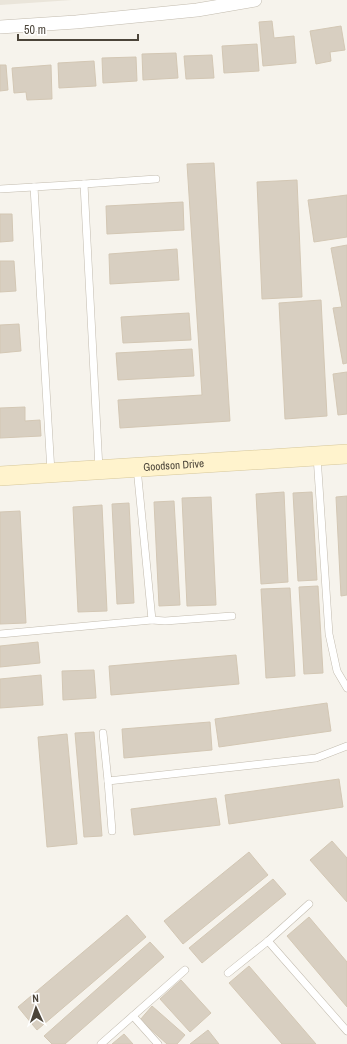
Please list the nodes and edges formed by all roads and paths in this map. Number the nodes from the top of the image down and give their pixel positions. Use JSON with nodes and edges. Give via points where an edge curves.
{"nodes":[{"id":1,"x":255,"y":0,"type":"edge"},
{"id":2,"x":0,"y":27,"type":"edge"},
{"id":3,"x":156,"y":179,"type":"dead end"},
{"id":4,"x":84,"y":184,"type":"junction"},
{"id":5,"x":34,"y":187,"type":"junction"},
{"id":6,"x":0,"y":188,"type":"edge"},
{"id":7,"x":347,"y":454,"type":"edge"},
{"id":8,"x":316,"y":456,"type":"junction"},
{"id":9,"x":137,"y":467,"type":"junction"},
{"id":10,"x":99,"y":470,"type":"junction"},
{"id":11,"x":51,"y":473,"type":"junction"},
{"id":12,"x":0,"y":476,"type":"edge"},
{"id":13,"x":232,"y":616,"type":"dead end"},
{"id":14,"x":152,"y":620,"type":"junction"},
{"id":15,"x":0,"y":634,"type":"edge"},
{"id":16,"x":347,"y":688,"type":"edge"},
{"id":17,"x":103,"y":733,"type":"dead end"},
{"id":18,"x":347,"y":746,"type":"edge"},
{"id":19,"x":108,"y":781,"type":"junction"},
{"id":20,"x":112,"y":831,"type":"dead end"},
{"id":21,"x":308,"y":904,"type":"dead end"},
{"id":22,"x":268,"y":941,"type":"junction"},
{"id":23,"x":185,"y":970,"type":"dead end"},
{"id":24,"x":228,"y":973,"type":"dead end"},
{"id":25,"x":133,"y":1016,"type":"junction"},
{"id":26,"x":347,"y":1031,"type":"edge"},
{"id":27,"x":101,"y":1044,"type":"edge"},
{"id":28,"x":158,"y":1044,"type":"edge"}],
"edges":[{"from":1,"to":2,"type":"street","via":[[190,10]]},
{"from":3,"to":4,"type":"lane"},
{"from":4,"to":5,"type":"lane"},
{"from":4,"to":10,"type":"lane"},
{"from":5,"to":6,"type":"lane"},
{"from":5,"to":11,"type":"lane"},
{"from":7,"to":8,"type":"street","name":"Goodson Drive"},
{"from":8,"to":9,"type":"street","name":"Goodson Drive"},
{"from":8,"to":16,"type":"lane","via":[[329,634],[337,671]]},
{"from":9,"to":10,"type":"street","name":"Goodson Drive"},
{"from":9,"to":14,"type":"lane"},
{"from":10,"to":11,"type":"street","name":"Goodson Drive"},
{"from":11,"to":12,"type":"street","name":"Goodson Drive"},
{"from":13,"to":14,"type":"lane"},
{"from":14,"to":15,"type":"lane"},
{"from":17,"to":19,"type":"lane"},
{"from":18,"to":19,"type":"lane","via":[[316,758]]},
{"from":19,"to":20,"type":"lane"},
{"from":21,"to":22,"type":"lane"},
{"from":22,"to":24,"type":"lane"},
{"from":22,"to":26,"type":"lane"},
{"from":23,"to":25,"type":"lane"},
{"from":25,"to":27,"type":"lane"},
{"from":25,"to":28,"type":"lane"}]}
